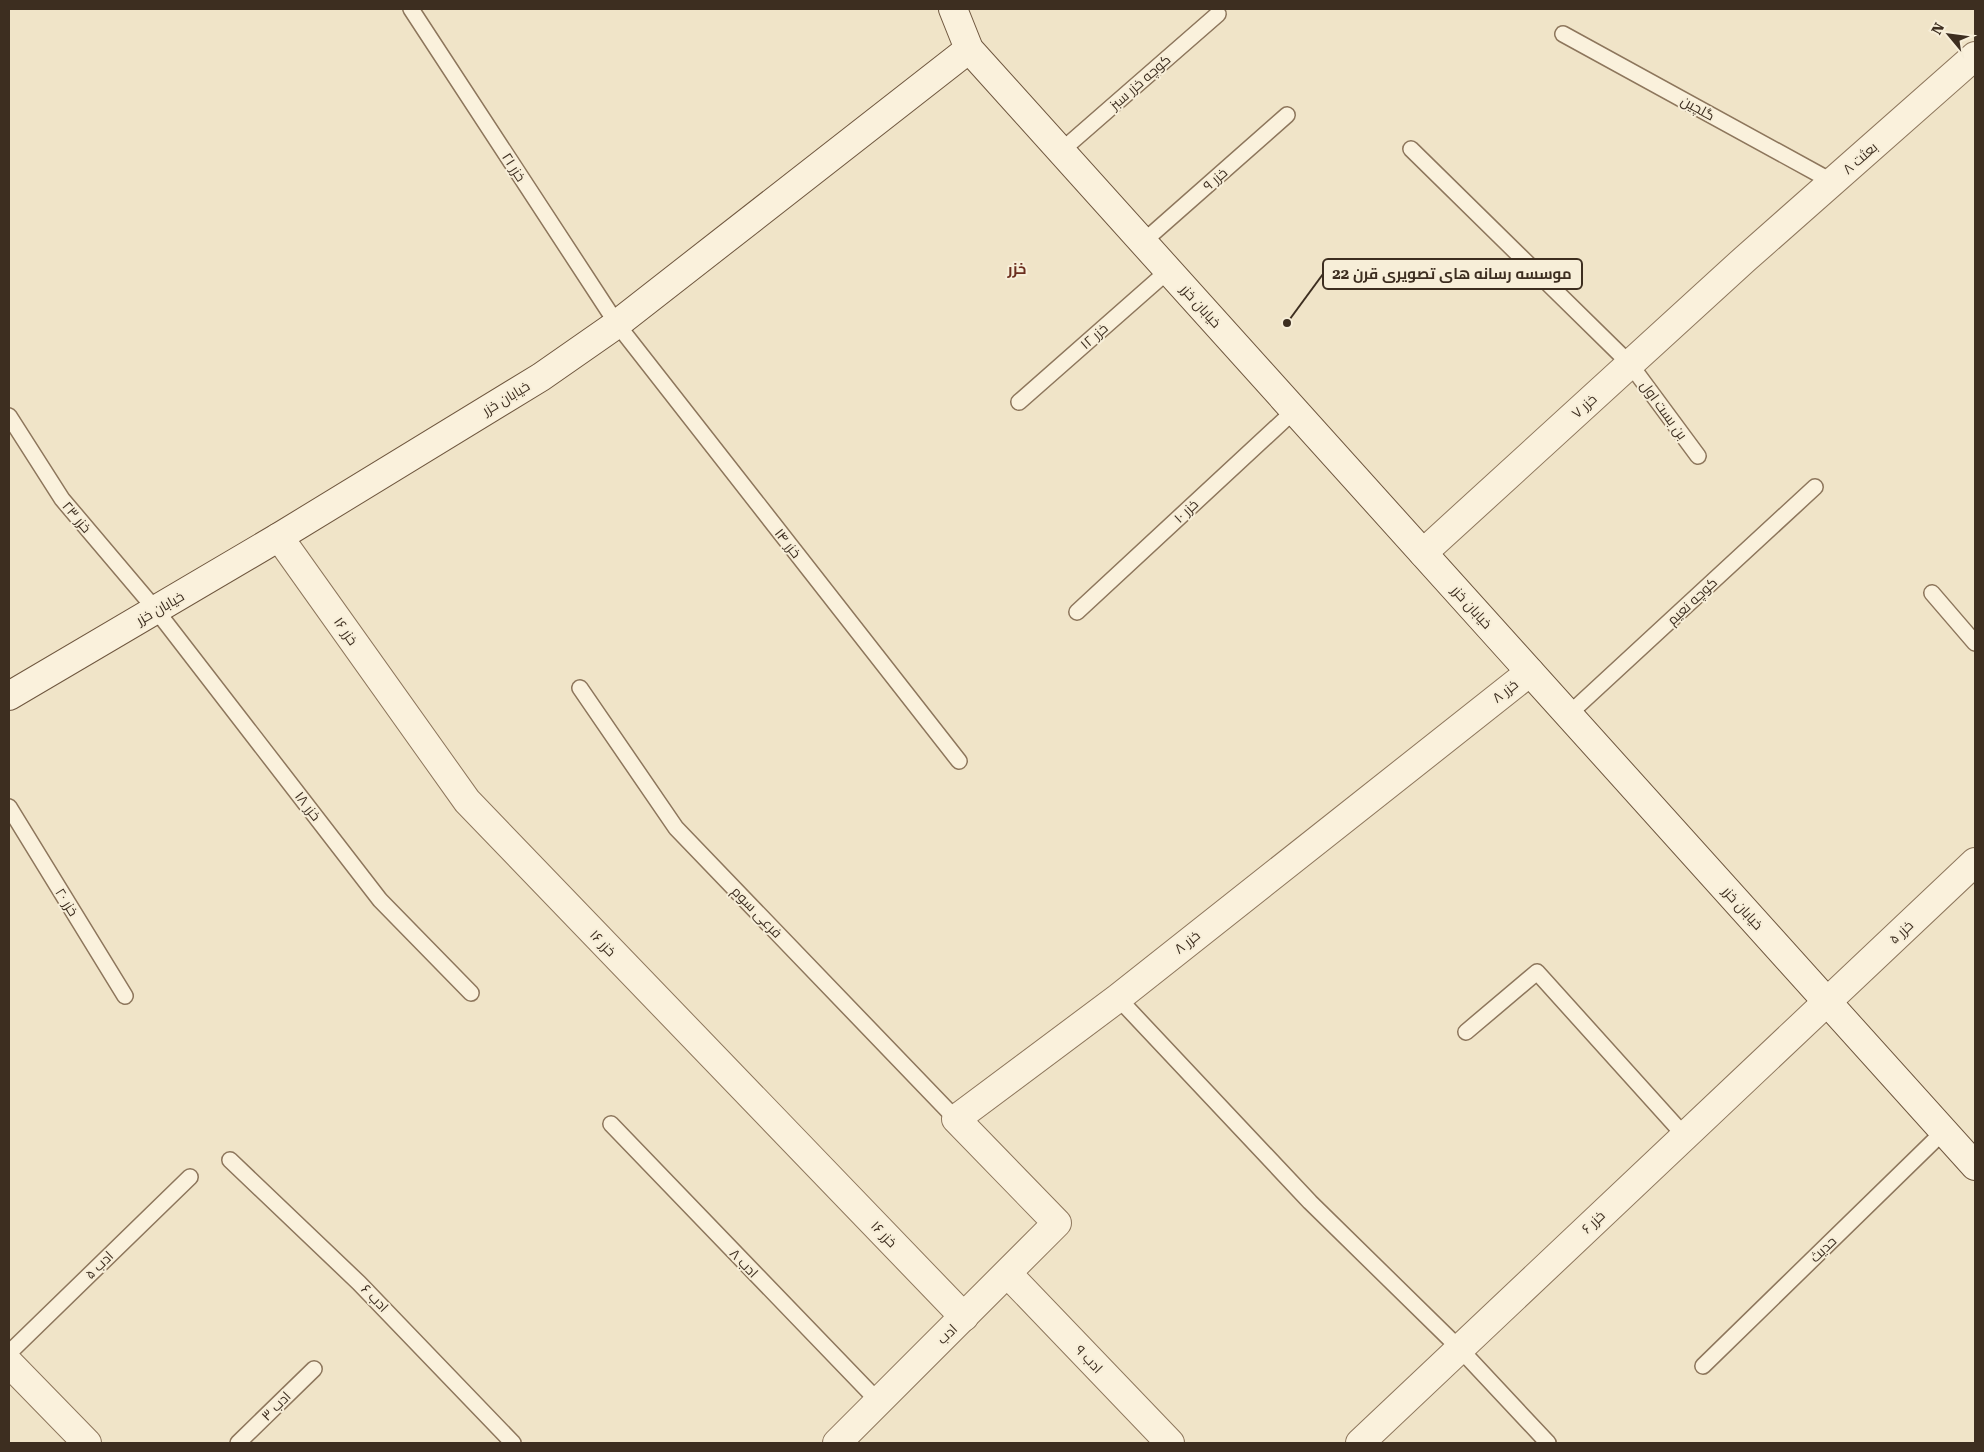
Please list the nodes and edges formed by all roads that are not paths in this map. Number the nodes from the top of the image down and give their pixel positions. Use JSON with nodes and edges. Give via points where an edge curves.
{"nodes":[{"id":1,"x":411,"y":9,"type":"edge"},
{"id":2,"x":953,"y":9,"type":"edge"},
{"id":3,"x":1218,"y":14,"type":"dead end"},
{"id":4,"x":1563,"y":34,"type":"dead end"},
{"id":5,"x":969,"y":49,"type":"junction"},
{"id":6,"x":1975,"y":56,"type":"edge"},
{"id":7,"x":1287,"y":116,"type":"dead end"},
{"id":8,"x":1411,"y":149,"type":"dead end"},
{"id":9,"x":1061,"y":151,"type":"junction"},
{"id":10,"x":1832,"y":182,"type":"junction"},
{"id":11,"x":1143,"y":242,"type":"junction"},
{"id":12,"x":1745,"y":259,"type":"joint"},
{"id":13,"x":1169,"y":270,"type":"junction"},
{"id":14,"x":617,"y":324,"type":"junction"},
{"id":15,"x":1630,"y":364,"type":"junction"},
{"id":16,"x":1018,"y":402,"type":"dead end"},
{"id":17,"x":1295,"y":410,"type":"junction"},
{"id":18,"x":9,"y":416,"type":"edge"},
{"id":19,"x":1698,"y":456,"type":"dead end"},
{"id":20,"x":1815,"y":487,"type":"dead end"},
{"id":21,"x":279,"y":537,"type":"junction"},
{"id":22,"x":1423,"y":553,"type":"junction"},
{"id":23,"x":1932,"y":593,"type":"dead end"},
{"id":24,"x":156,"y":610,"type":"junction"},
{"id":25,"x":1077,"y":612,"type":"dead end"},
{"id":26,"x":1975,"y":643,"type":"edge"},
{"id":27,"x":1530,"y":672,"type":"junction"},
{"id":28,"x":580,"y":688,"type":"dead end"},
{"id":29,"x":9,"y":696,"type":"edge"},
{"id":30,"x":1569,"y":714,"type":"junction"},
{"id":31,"x":959,"y":761,"type":"dead end"},
{"id":32,"x":9,"y":807,"type":"edge"},
{"id":33,"x":1975,"y":862,"type":"edge"},
{"id":34,"x":471,"y":993,"type":"dead end"},
{"id":35,"x":125,"y":996,"type":"dead end"},
{"id":36,"x":1118,"y":998,"type":"junction"},
{"id":37,"x":1827,"y":1001,"type":"junction"},
{"id":38,"x":1466,"y":1032,"type":"dead end"},
{"id":39,"x":956,"y":1119,"type":"junction"},
{"id":40,"x":611,"y":1124,"type":"dead end"},
{"id":41,"x":1944,"y":1132,"type":"junction"},
{"id":42,"x":1684,"y":1136,"type":"junction"},
{"id":43,"x":230,"y":1160,"type":"dead end"},
{"id":44,"x":1975,"y":1166,"type":"edge"},
{"id":45,"x":190,"y":1177,"type":"dead end"},
{"id":46,"x":1008,"y":1274,"type":"junction"},
{"id":47,"x":964,"y":1317,"type":"junction"},
{"id":48,"x":1460,"y":1348,"type":"junction"},
{"id":49,"x":9,"y":1353,"type":"edge"},
{"id":50,"x":9,"y":1363,"type":"edge"},
{"id":51,"x":1703,"y":1366,"type":"dead end"},
{"id":52,"x":314,"y":1369,"type":"dead end"},
{"id":53,"x":878,"y":1401,"type":"junction"},
{"id":54,"x":87,"y":1443,"type":"edge"},
{"id":55,"x":238,"y":1443,"type":"edge"},
{"id":56,"x":513,"y":1443,"type":"edge"},
{"id":57,"x":836,"y":1443,"type":"edge"},
{"id":58,"x":1170,"y":1443,"type":"edge"},
{"id":59,"x":1360,"y":1443,"type":"edge"},
{"id":60,"x":1548,"y":1443,"type":"edge"}],
"edges":[{"from":1,"to":14,"type":"lane","name":"خزر ۲۱"},
{"from":2,"to":5,"type":"street","name":"خیابان خزر"},
{"from":3,"to":9,"type":"lane","name":"کوچه خزر سبز"},
{"from":4,"to":10,"type":"lane","name":"گلچین"},
{"from":5,"to":9,"type":"street","name":"خیابان خزر"},
{"from":5,"to":14,"type":"street","name":"خیابان خزر"},
{"from":6,"to":10,"type":"street","name":"بعثت ۸"},
{"from":7,"to":11,"type":"lane","name":"خزر ۹"},
{"from":8,"to":15,"type":"lane","name":"بن بست اول"},
{"from":9,"to":11,"type":"street","name":"خیابان خزر"},
{"from":10,"to":12,"type":"street","name":"بعثت ۸"},
{"from":11,"to":13,"type":"street","name":"خیابان خزر"},
{"from":12,"to":15,"type":"street","name":"خزر ۷"},
{"from":13,"to":16,"type":"lane","name":"خزر ۱۲"},
{"from":13,"to":17,"type":"street","name":"خیابان خزر"},
{"from":14,"to":21,"type":"street","name":"خیابان خزر","via":[[541,377]]},
{"from":14,"to":31,"type":"lane","name":"خزر ۱۴"},
{"from":15,"to":19,"type":"lane","name":"بن بست اول"},
{"from":15,"to":22,"type":"street","name":"خزر ۷"},
{"from":17,"to":22,"type":"street","name":"خیابان خزر"},
{"from":17,"to":25,"type":"lane","name":"خزر ۱۰"},
{"from":18,"to":24,"type":"lane","name":"خزر ۲۳","via":[[62,499]]},
{"from":20,"to":30,"type":"lane","name":"کوچه نعیم"},
{"from":21,"to":24,"type":"street","name":"خیابان خزر"},
{"from":21,"to":47,"type":"street","name":"خزر ۱۶","via":[[467,800]]},
{"from":22,"to":27,"type":"street","name":"خیابان خزر"},
{"from":23,"to":26,"type":"lane"},
{"from":24,"to":29,"type":"street","name":"خیابان خزر"},
{"from":24,"to":34,"type":"lane","name":"خزر ۱۸","via":[[380,900]]},
{"from":27,"to":30,"type":"street","name":"خیابان خزر"},
{"from":27,"to":36,"type":"street","name":"خزر ۸"},
{"from":28,"to":39,"type":"lane","name":"فرعی سوم","via":[[676,828]]},
{"from":30,"to":37,"type":"street","name":"خیابان خزر"},
{"from":32,"to":35,"type":"lane","name":"خزر ۲۰"},
{"from":33,"to":37,"type":"street","name":"خزر ۵"},
{"from":36,"to":39,"type":"street","name":"خزر ۸"},
{"from":36,"to":48,"type":"lane","via":[[1310,1202]]},
{"from":37,"to":41,"type":"street","name":"خیابان خزر"},
{"from":37,"to":42,"type":"street","name":"خزر ۶"},
{"from":38,"to":42,"type":"lane","via":[[1537,972]]},
{"from":39,"to":46,"type":"street","name":"ادب","via":[[1057,1223]]},
{"from":40,"to":53,"type":"lane","name":"ادب ۸"},
{"from":41,"to":44,"type":"street","name":"خیابان خزر"},
{"from":41,"to":51,"type":"lane","name":"حدیث"},
{"from":42,"to":48,"type":"street","name":"خزر ۶"},
{"from":43,"to":56,"type":"lane","name":"ادب ۶","via":[[359,1282]]},
{"from":45,"to":49,"type":"lane","name":"ادب ۵"},
{"from":46,"to":47,"type":"street","name":"ادب"},
{"from":46,"to":58,"type":"street","name":"ادب ۹"},
{"from":47,"to":53,"type":"street","name":"ادب"},
{"from":48,"to":59,"type":"street","name":"خزر ۶"},
{"from":48,"to":60,"type":"lane"},
{"from":50,"to":54,"type":"street"},
{"from":52,"to":55,"type":"lane","name":"ادب ۳"},
{"from":53,"to":57,"type":"street","name":"ادب"}]}
